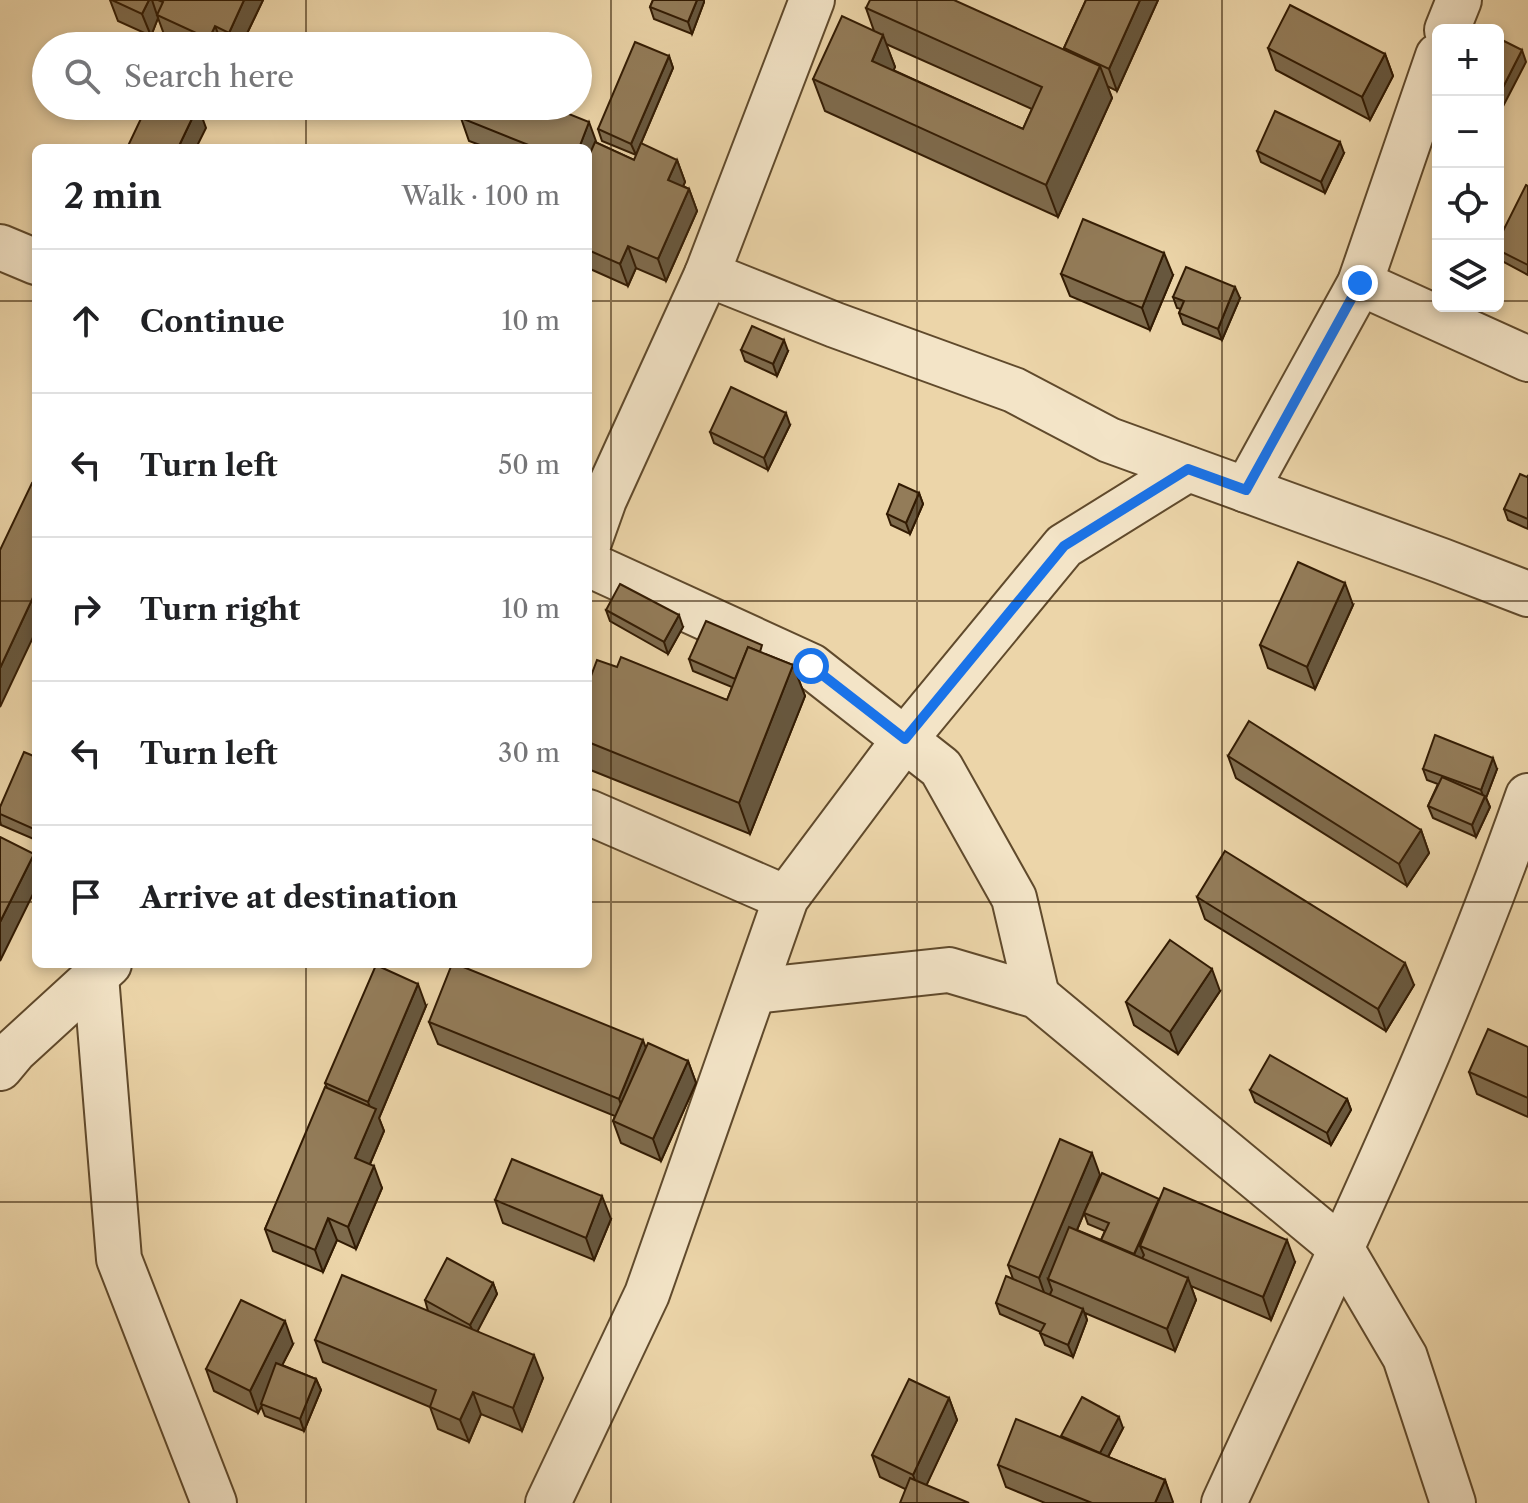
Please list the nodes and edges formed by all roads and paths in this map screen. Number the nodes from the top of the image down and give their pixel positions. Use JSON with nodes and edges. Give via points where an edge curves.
{"nodes":[{"id":1,"x":812,"y":0,"type":"edge"},
{"id":2,"x":1459,"y":0,"type":"edge"},
{"id":3,"x":1449,"y":24,"type":"edge"},
{"id":4,"x":1432,"y":73,"type":"edge"},
{"id":5,"x":0,"y":247,"type":"edge"},
{"id":6,"x":32,"y":260,"type":"edge"},
{"id":7,"x":707,"y":274,"type":"junction"},
{"id":8,"x":1360,"y":283,"type":"junction"},
{"id":9,"x":1528,"y":359,"type":"edge"},
{"id":10,"x":1188,"y":469,"type":"junction"},
{"id":11,"x":1246,"y":490,"type":"junction"},
{"id":12,"x":596,"y":497,"type":"edge"},
{"id":13,"x":592,"y":521,"type":"edge"},
{"id":14,"x":592,"y":566,"type":"edge"},
{"id":15,"x":1528,"y":594,"type":"edge"},
{"id":16,"x":905,"y":739,"type":"junction"},
{"id":17,"x":1528,"y":796,"type":"edge"},
{"id":18,"x":592,"y":814,"type":"edge"},
{"id":19,"x":786,"y":898,"type":"junction"},
{"id":20,"x":102,"y":970,"type":"edge"},
{"id":21,"x":754,"y":991,"type":"junction"},
{"id":22,"x":1037,"y":996,"type":"junction"},
{"id":23,"x":0,"y":1068,"type":"edge"},
{"id":24,"x":1341,"y":1248,"type":"junction"},
{"id":25,"x":214,"y":1503,"type":"edge"},
{"id":26,"x":548,"y":1503,"type":"edge"},
{"id":27,"x":1224,"y":1503,"type":"edge"},
{"id":28,"x":1453,"y":1503,"type":"edge"}],
"edges":[{"from":1,"to":7,"type":"street"},
{"from":2,"to":3,"type":"street"},
{"from":4,"to":8,"type":"street"},
{"from":5,"to":6,"type":"street"},
{"from":7,"to":10,"type":"street","via":[[1014,390],[1109,440]]},
{"from":7,"to":12,"type":"street"},
{"from":8,"to":9,"type":"street"},
{"from":8,"to":11,"type":"street"},
{"from":10,"to":11,"type":"street"},
{"from":10,"to":16,"type":"street","via":[[1064,546]]},
{"from":11,"to":15,"type":"street"},
{"from":12,"to":13,"type":"street"},
{"from":14,"to":16,"type":"street","via":[[811,666]]},
{"from":16,"to":19,"type":"street"},
{"from":16,"to":22,"type":"street","via":[[941,768],[1014,898]]},
{"from":17,"to":24,"type":"street","via":[[1411,1095]]},
{"from":18,"to":19,"type":"street"},
{"from":19,"to":21,"type":"street"},
{"from":20,"to":23,"type":"street"},
{"from":20,"to":25,"type":"street","via":[[119,1259]]},
{"from":21,"to":22,"type":"street","via":[[949,970]]},
{"from":21,"to":26,"type":"street","via":[[647,1294]]},
{"from":22,"to":24,"type":"street"},
{"from":24,"to":27,"type":"street"},
{"from":24,"to":28,"type":"street","via":[[1405,1357]]}]}
